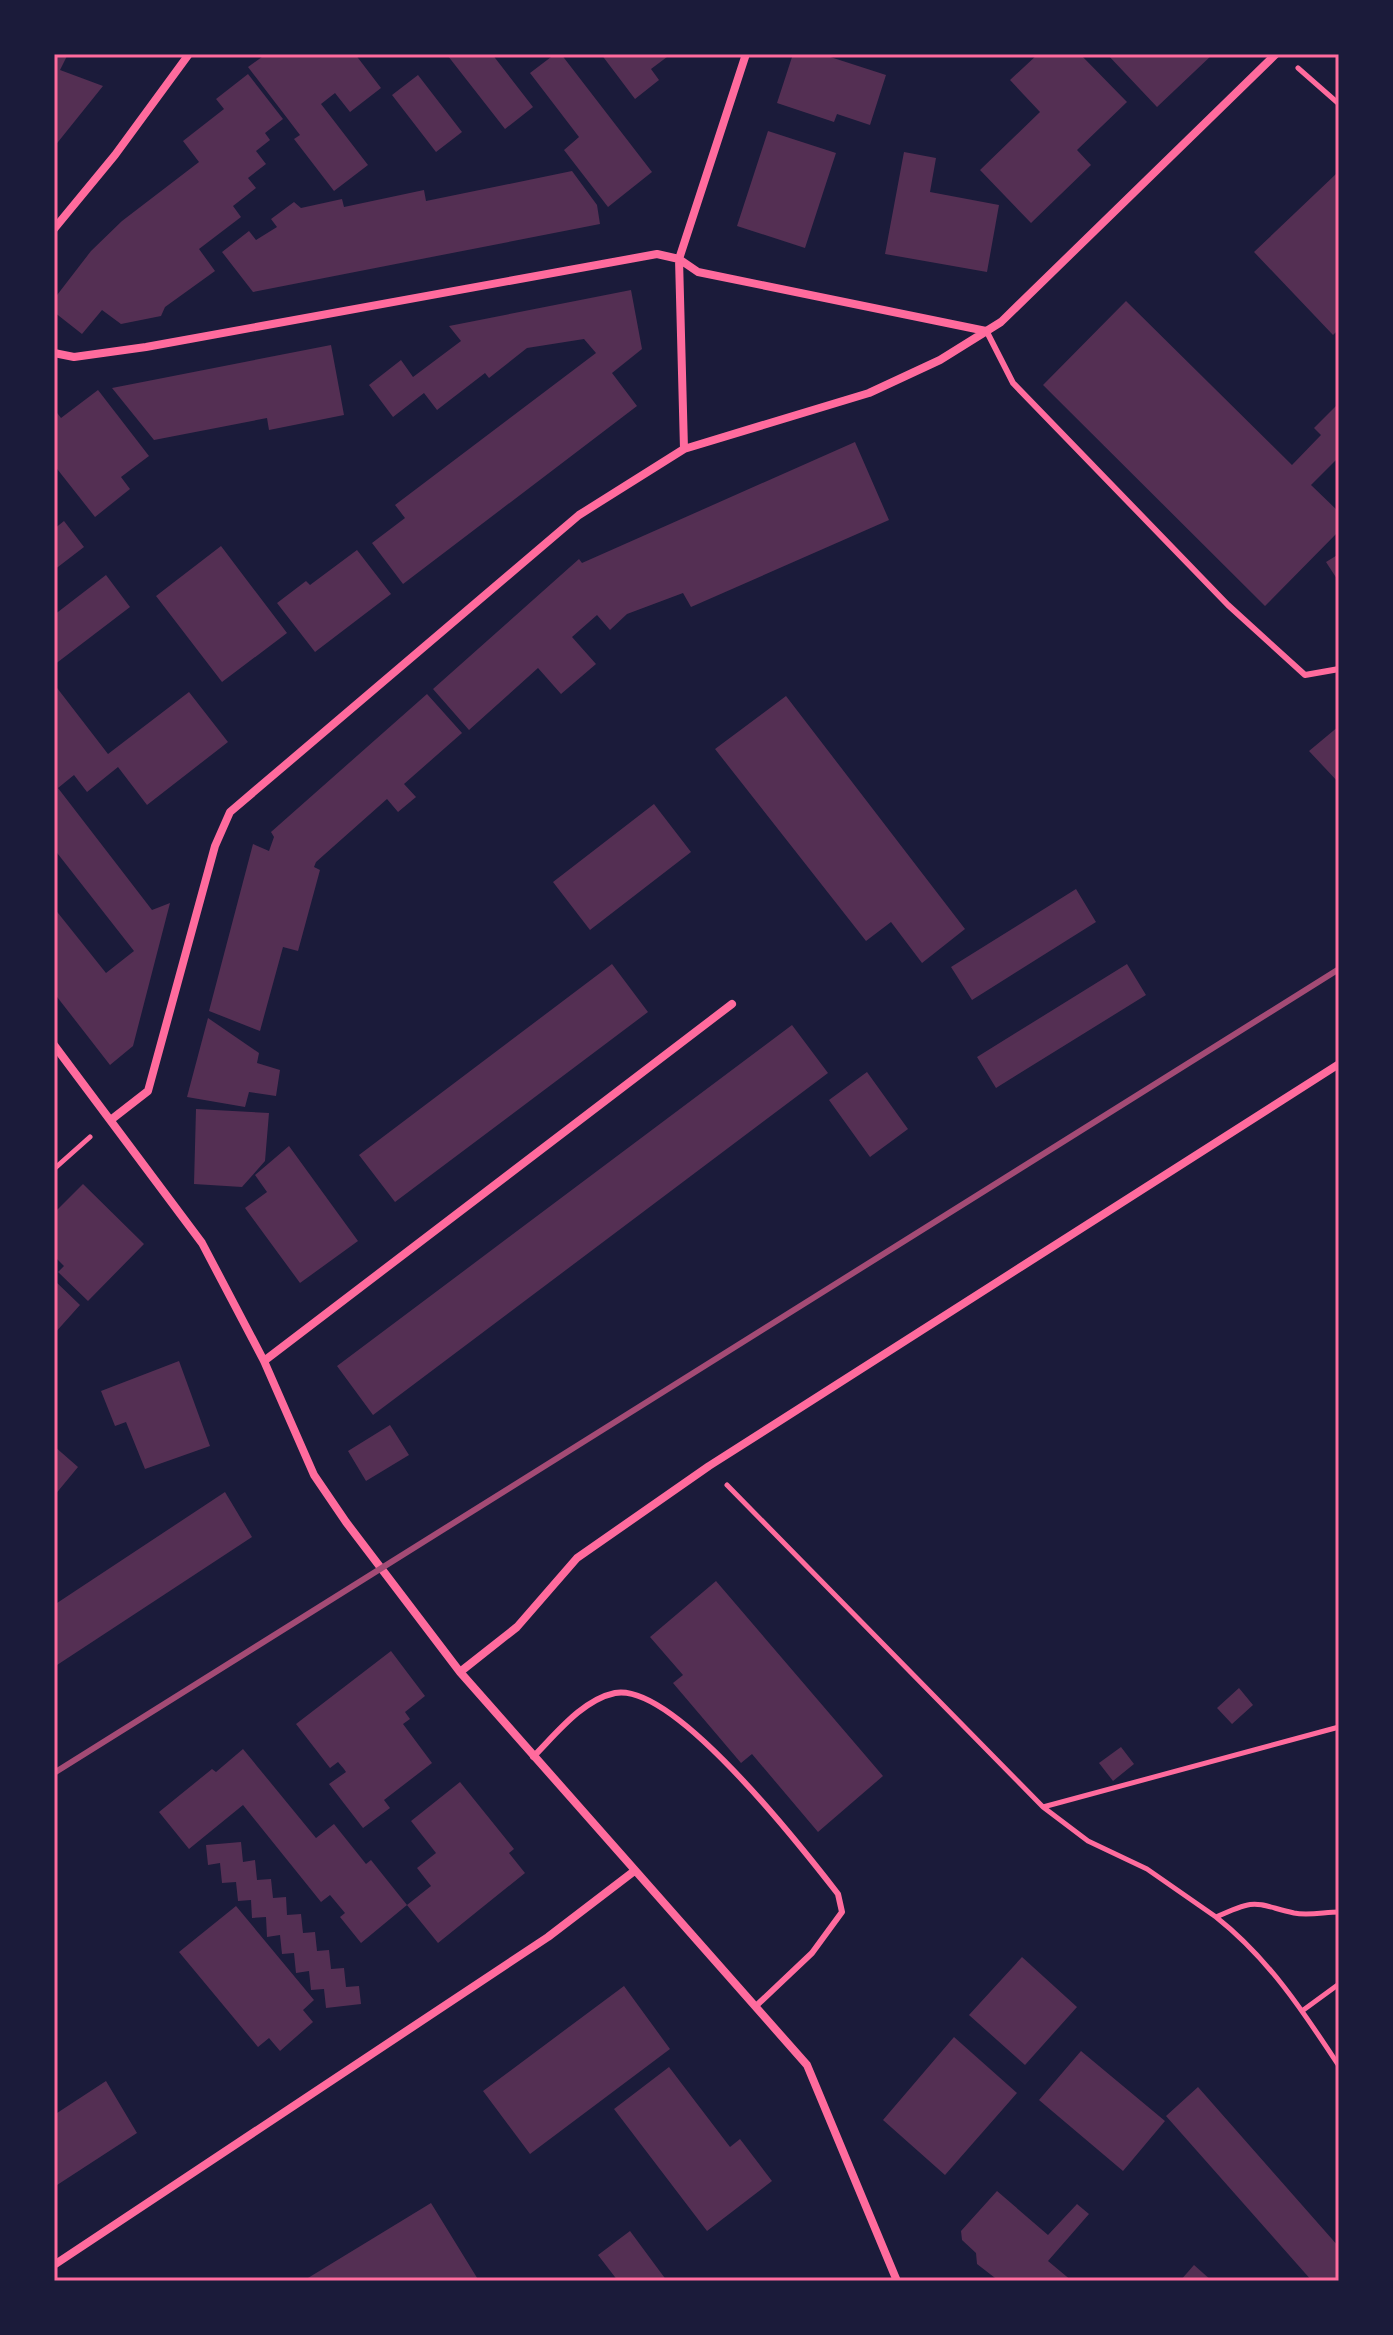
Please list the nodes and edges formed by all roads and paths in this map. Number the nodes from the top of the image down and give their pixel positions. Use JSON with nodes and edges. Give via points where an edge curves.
{"nodes":[{"id":1,"x":189,"y":54,"type":"edge"},
{"id":2,"x":746,"y":54,"type":"edge"},
{"id":3,"x":1276,"y":54,"type":"edge"},
{"id":4,"x":1294,"y":64,"type":"dead end"},
{"id":5,"x":1339,"y":104,"type":"edge"},
{"id":6,"x":54,"y":229,"type":"edge"},
{"id":7,"x":679,"y":259,"type":"junction"},
{"id":8,"x":987,"y":332,"type":"junction"},
{"id":9,"x":54,"y":353,"type":"edge"},
{"id":10,"x":684,"y":449,"type":"junction"},
{"id":11,"x":1339,"y":669,"type":"edge"},
{"id":12,"x":732,"y":1004,"type":"dead end"},
{"id":13,"x":54,"y":1045,"type":"edge"},
{"id":14,"x":1339,"y":1064,"type":"edge"},
{"id":15,"x":112,"y":1119,"type":"junction"},
{"id":16,"x":54,"y":1169,"type":"edge"},
{"id":17,"x":264,"y":1361,"type":"junction"},
{"id":18,"x":709,"y":1466,"type":"junction"},
{"id":19,"x":460,"y":1672,"type":"junction"},
{"id":20,"x":1339,"y":1727,"type":"edge"},
{"id":21,"x":533,"y":1757,"type":"junction"},
{"id":22,"x":1043,"y":1807,"type":"junction"},
{"id":23,"x":633,"y":1872,"type":"junction"},
{"id":24,"x":1339,"y":1912,"type":"edge"},
{"id":25,"x":1216,"y":1917,"type":"junction"},
{"id":26,"x":1339,"y":1984,"type":"edge"},
{"id":27,"x":757,"y":2005,"type":"junction"},
{"id":28,"x":1302,"y":2011,"type":"junction"},
{"id":29,"x":1339,"y":2066,"type":"edge"},
{"id":30,"x":54,"y":2265,"type":"edge"},
{"id":31,"x":897,"y":2281,"type":"edge"}],
"edges":[{"from":1,"to":6,"type":"street"},
{"from":2,"to":7,"type":"street"},
{"from":3,"to":8,"type":"street"},
{"from":4,"to":5,"type":"path"},
{"from":7,"to":8,"type":"street","via":[[698,272]]},
{"from":7,"to":9,"type":"street","via":[[657,254],[146,347],[74,357]]},
{"from":7,"to":10,"type":"street"},
{"from":8,"to":10,"type":"street","via":[[869,393]]},
{"from":8,"to":11,"type":"lane","via":[[1013,383],[1228,605],[1305,675]]},
{"from":10,"to":15,"type":"street","via":[[579,515],[230,812],[215,846],[148,1091]]},
{"from":12,"to":17,"type":"street"},
{"from":13,"to":15,"type":"street"},
{"from":14,"to":18,"type":"street"},
{"from":15,"to":16,"type":"path"},
{"from":15,"to":17,"type":"street","via":[[202,1243]]},
{"from":17,"to":19,"type":"street","via":[[314,1475]]},
{"from":18,"to":19,"type":"street","via":[[577,1558],[517,1627]]},
{"from":18,"to":22,"type":"path"},
{"from":19,"to":21,"type":"street"},
{"from":20,"to":22,"type":"path"},
{"from":21,"to":23,"type":"street"},
{"from":21,"to":27,"type":"lane","via":[[580,1710],[613,1694],[642,1695],[670,1711],[769,1810],[838,1894],[842,1912],[812,1953]]},
{"from":22,"to":25,"type":"path","via":[[1088,1841],[1147,1869]]},
{"from":23,"to":27,"type":"street"},
{"from":23,"to":30,"type":"street","via":[[548,1937]]},
{"from":24,"to":25,"type":"path","via":[[1297,1913],[1247,1903]]},
{"from":25,"to":28,"type":"path","via":[[1242,1937]]},
{"from":26,"to":28,"type":"path"},
{"from":27,"to":31,"type":"street","via":[[807,2065]]},
{"from":28,"to":29,"type":"path"}]}
